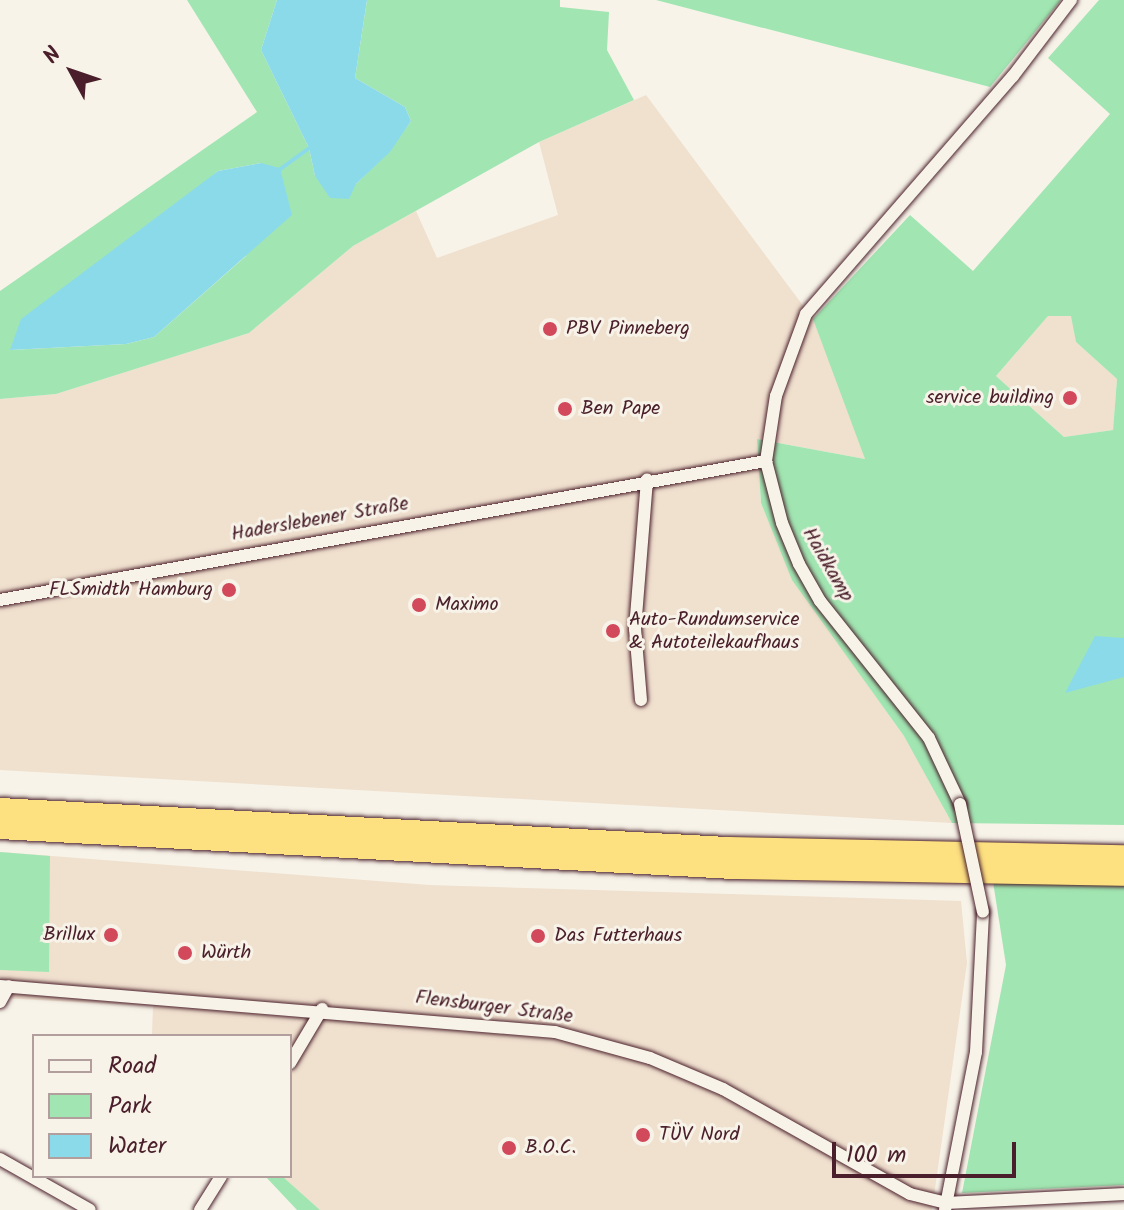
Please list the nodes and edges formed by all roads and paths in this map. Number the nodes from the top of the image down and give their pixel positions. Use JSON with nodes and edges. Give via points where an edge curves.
{"nodes":[{"id":1,"x":1071,"y":0,"type":"edge"},
{"id":2,"x":766,"y":461,"type":"junction"},
{"id":3,"x":647,"y":479,"type":"junction"},
{"id":4,"x":0,"y":600,"type":"edge"},
{"id":5,"x":641,"y":700,"type":"dead end"},
{"id":6,"x":0,"y":809,"type":"edge"},
{"id":7,"x":0,"y":828,"type":"edge"},
{"id":8,"x":1124,"y":856,"type":"edge"},
{"id":9,"x":1124,"y":875,"type":"edge"},
{"id":10,"x":5,"y":986,"type":"edge"},
{"id":11,"x":0,"y":1002,"type":"edge"},
{"id":12,"x":322,"y":1009,"type":"junction"},
{"id":13,"x":292,"y":1060,"type":"edge"},
{"id":14,"x":0,"y":1159,"type":"edge"},
{"id":15,"x":32,"y":1177,"type":"edge"},
{"id":16,"x":34,"y":1178,"type":"edge"},
{"id":17,"x":220,"y":1178,"type":"edge"},
{"id":18,"x":1124,"y":1194,"type":"edge"},
{"id":19,"x":946,"y":1206,"type":"edge"},
{"id":20,"x":90,"y":1210,"type":"edge"},
{"id":21,"x":200,"y":1210,"type":"edge"}],
"edges":[{"from":1,"to":2,"type":"street","name":"Haidkamp","via":[[1013,76],[806,314],[776,396]]},
{"from":2,"to":3,"type":"street","name":"Haderslebener Straße"},
{"from":2,"to":19,"type":"street","name":"Haidkamp","bridge":true,"via":[[799,564],[820,601],[929,738],[960,804],[983,912],[976,1052]]},
{"from":3,"to":4,"type":"street","name":"Haderslebener Straße"},
{"from":3,"to":5,"type":"street","via":[[635,629]]},
{"from":6,"to":8,"type":"highway","via":[[728,848]]},
{"from":7,"to":9,"type":"highway","via":[[718,867]]},
{"from":10,"to":11,"type":"street"},
{"from":10,"to":12,"type":"street","name":"Flensburger Straße"},
{"from":12,"to":13,"type":"street"},
{"from":12,"to":19,"type":"street","name":"Flensburger Straße","via":[[555,1032],[629,1052],[723,1089],[910,1194]]},
{"from":14,"to":15,"type":"street"},
{"from":16,"to":20,"type":"street"},
{"from":17,"to":21,"type":"street"},
{"from":18,"to":19,"type":"street","name":"Flensburger Straße"}]}
